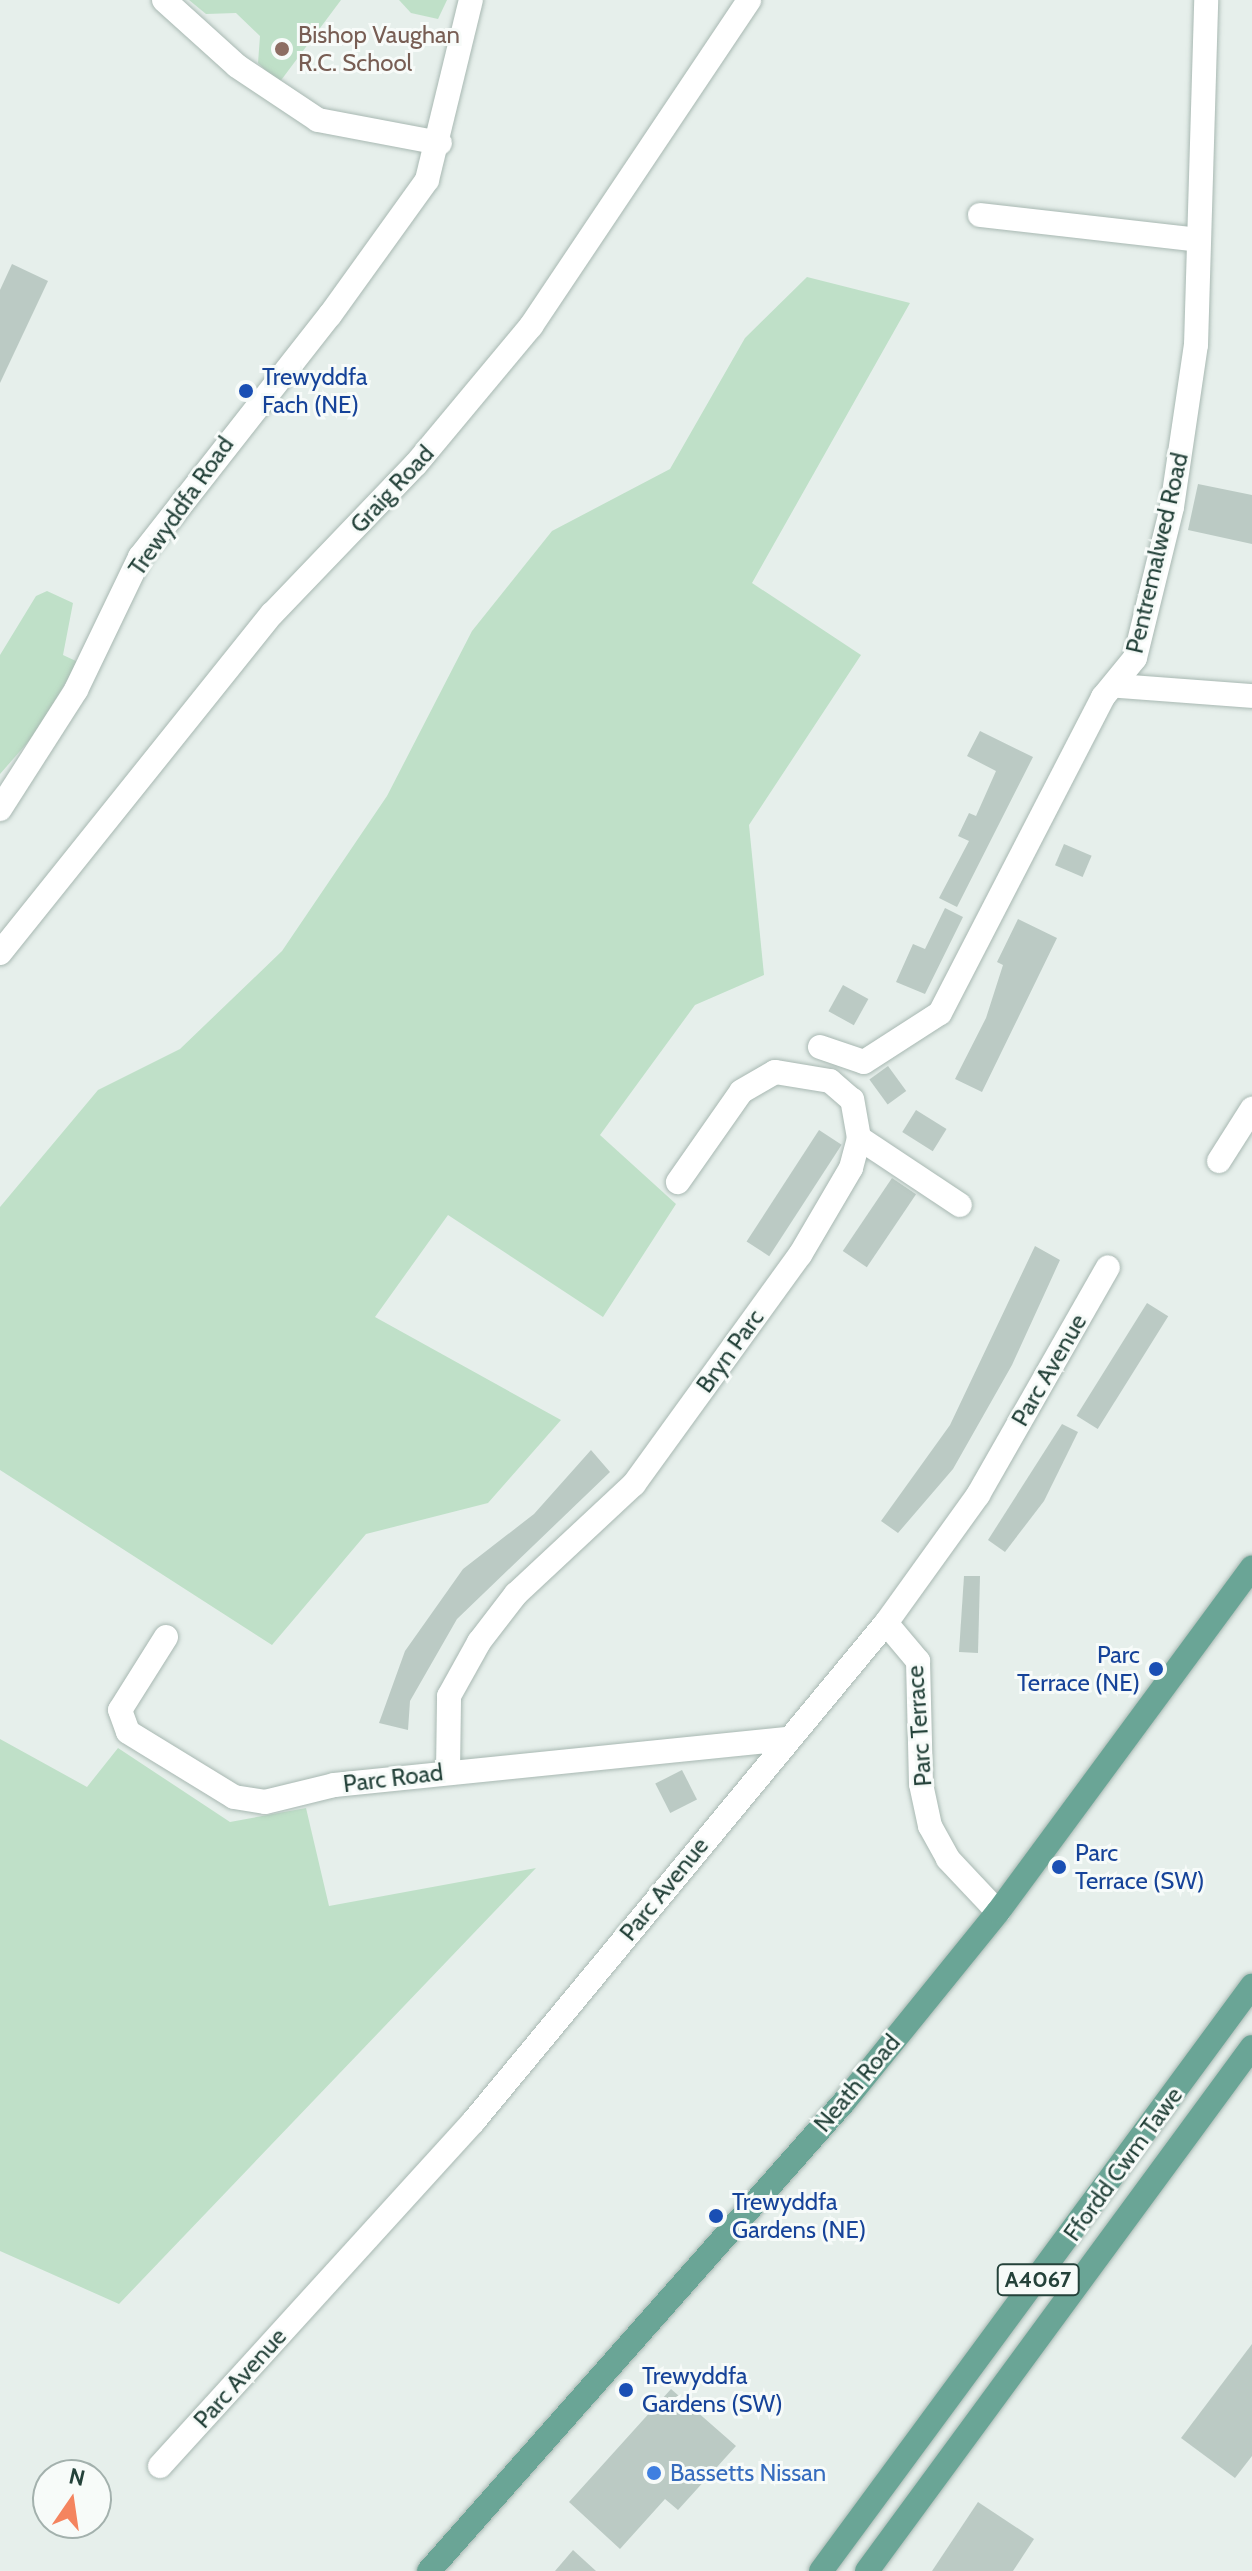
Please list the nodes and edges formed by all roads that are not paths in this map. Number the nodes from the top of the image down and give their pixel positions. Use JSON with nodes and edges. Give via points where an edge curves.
{"nodes":[{"id":1,"x":164,"y":0,"type":"edge"},
{"id":2,"x":471,"y":0,"type":"edge"},
{"id":3,"x":749,"y":0,"type":"edge"},
{"id":4,"x":1206,"y":0,"type":"edge"},
{"id":5,"x":440,"y":143,"type":"junction"},
{"id":6,"x":980,"y":215,"type":"dead end"},
{"id":7,"x":1198,"y":240,"type":"junction"},
{"id":8,"x":1119,"y":686,"type":"junction"},
{"id":9,"x":1252,"y":696,"type":"edge"},
{"id":10,"x":0,"y":809,"type":"edge"},
{"id":11,"x":0,"y":953,"type":"edge"},
{"id":12,"x":820,"y":1047,"type":"dead end"},
{"id":13,"x":1252,"y":1109,"type":"edge"},
{"id":14,"x":859,"y":1138,"type":"junction"},
{"id":15,"x":1219,"y":1161,"type":"dead end"},
{"id":16,"x":678,"y":1182,"type":"dead end"},
{"id":17,"x":960,"y":1205,"type":"dead end"},
{"id":18,"x":1108,"y":1267,"type":"dead end"},
{"id":19,"x":1252,"y":1568,"type":"edge"},
{"id":20,"x":886,"y":1623,"type":"junction"},
{"id":21,"x":166,"y":1637,"type":"dead end"},
{"id":22,"x":787,"y":1739,"type":"junction"},
{"id":23,"x":448,"y":1772,"type":"junction"},
{"id":24,"x":998,"y":1912,"type":"junction"},
{"id":25,"x":1252,"y":1986,"type":"edge"},
{"id":26,"x":1252,"y":2047,"type":"edge"},
{"id":27,"x":160,"y":2466,"type":"dead end"},
{"id":28,"x":429,"y":2571,"type":"edge"},
{"id":29,"x":821,"y":2571,"type":"edge"},
{"id":30,"x":867,"y":2571,"type":"edge"}],
"edges":[{"from":1,"to":5,"type":"street","via":[[237,66],[318,120]]},
{"from":2,"to":5,"type":"street","name":"Trewyddfa Road"},
{"from":3,"to":11,"type":"street","name":"Graig Road","via":[[531,326],[416,464],[272,614]]},
{"from":4,"to":7,"type":"street","name":"Pentremalwed Road"},
{"from":5,"to":10,"type":"street","name":"Trewyddfa Road","via":[[427,180],[330,315],[140,557],[76,690]]},
{"from":6,"to":7,"type":"street"},
{"from":7,"to":8,"type":"street","name":"Pentremalwed Road","via":[[1196,345],[1172,507],[1135,658]]},
{"from":8,"to":9,"type":"street"},
{"from":8,"to":12,"type":"street","name":"Pentremalwed Road","via":[[1103,697],[940,1013],[864,1062]]},
{"from":13,"to":15,"type":"street"},
{"from":14,"to":16,"type":"street","via":[[852,1100],[830,1081],[775,1072],[741,1092]]},
{"from":14,"to":17,"type":"street"},
{"from":14,"to":23,"type":"street","name":"Bryn Parc","via":[[851,1168],[800,1255],[634,1484],[516,1594],[479,1642],[449,1696]]},
{"from":18,"to":20,"type":"street","name":"Parc Avenue","via":[[978,1495]]},
{"from":19,"to":24,"type":"main road","name":"Neath Road"},
{"from":20,"to":22,"type":"street","name":"Parc Avenue"},
{"from":20,"to":24,"type":"street","name":"Parc Terrace","via":[[918,1661],[921,1784],[930,1826],[948,1859]]},
{"from":21,"to":23,"type":"street","name":"Parc Road","via":[[120,1710],[128,1732],[234,1797],[265,1802]]},
{"from":22,"to":23,"type":"street","name":"Parc Road"},
{"from":22,"to":27,"type":"street","name":"Parc Avenue","via":[[473,2122]]},
{"from":24,"to":28,"type":"main road","name":"Neath Road","via":[[682,2290]]},
{"from":25,"to":29,"type":"main road","name":"Ffordd Cwm Tawe","number":"A4067"},
{"from":26,"to":30,"type":"main road","name":"Ffordd Cwm Tawe","number":"A4067"}]}
